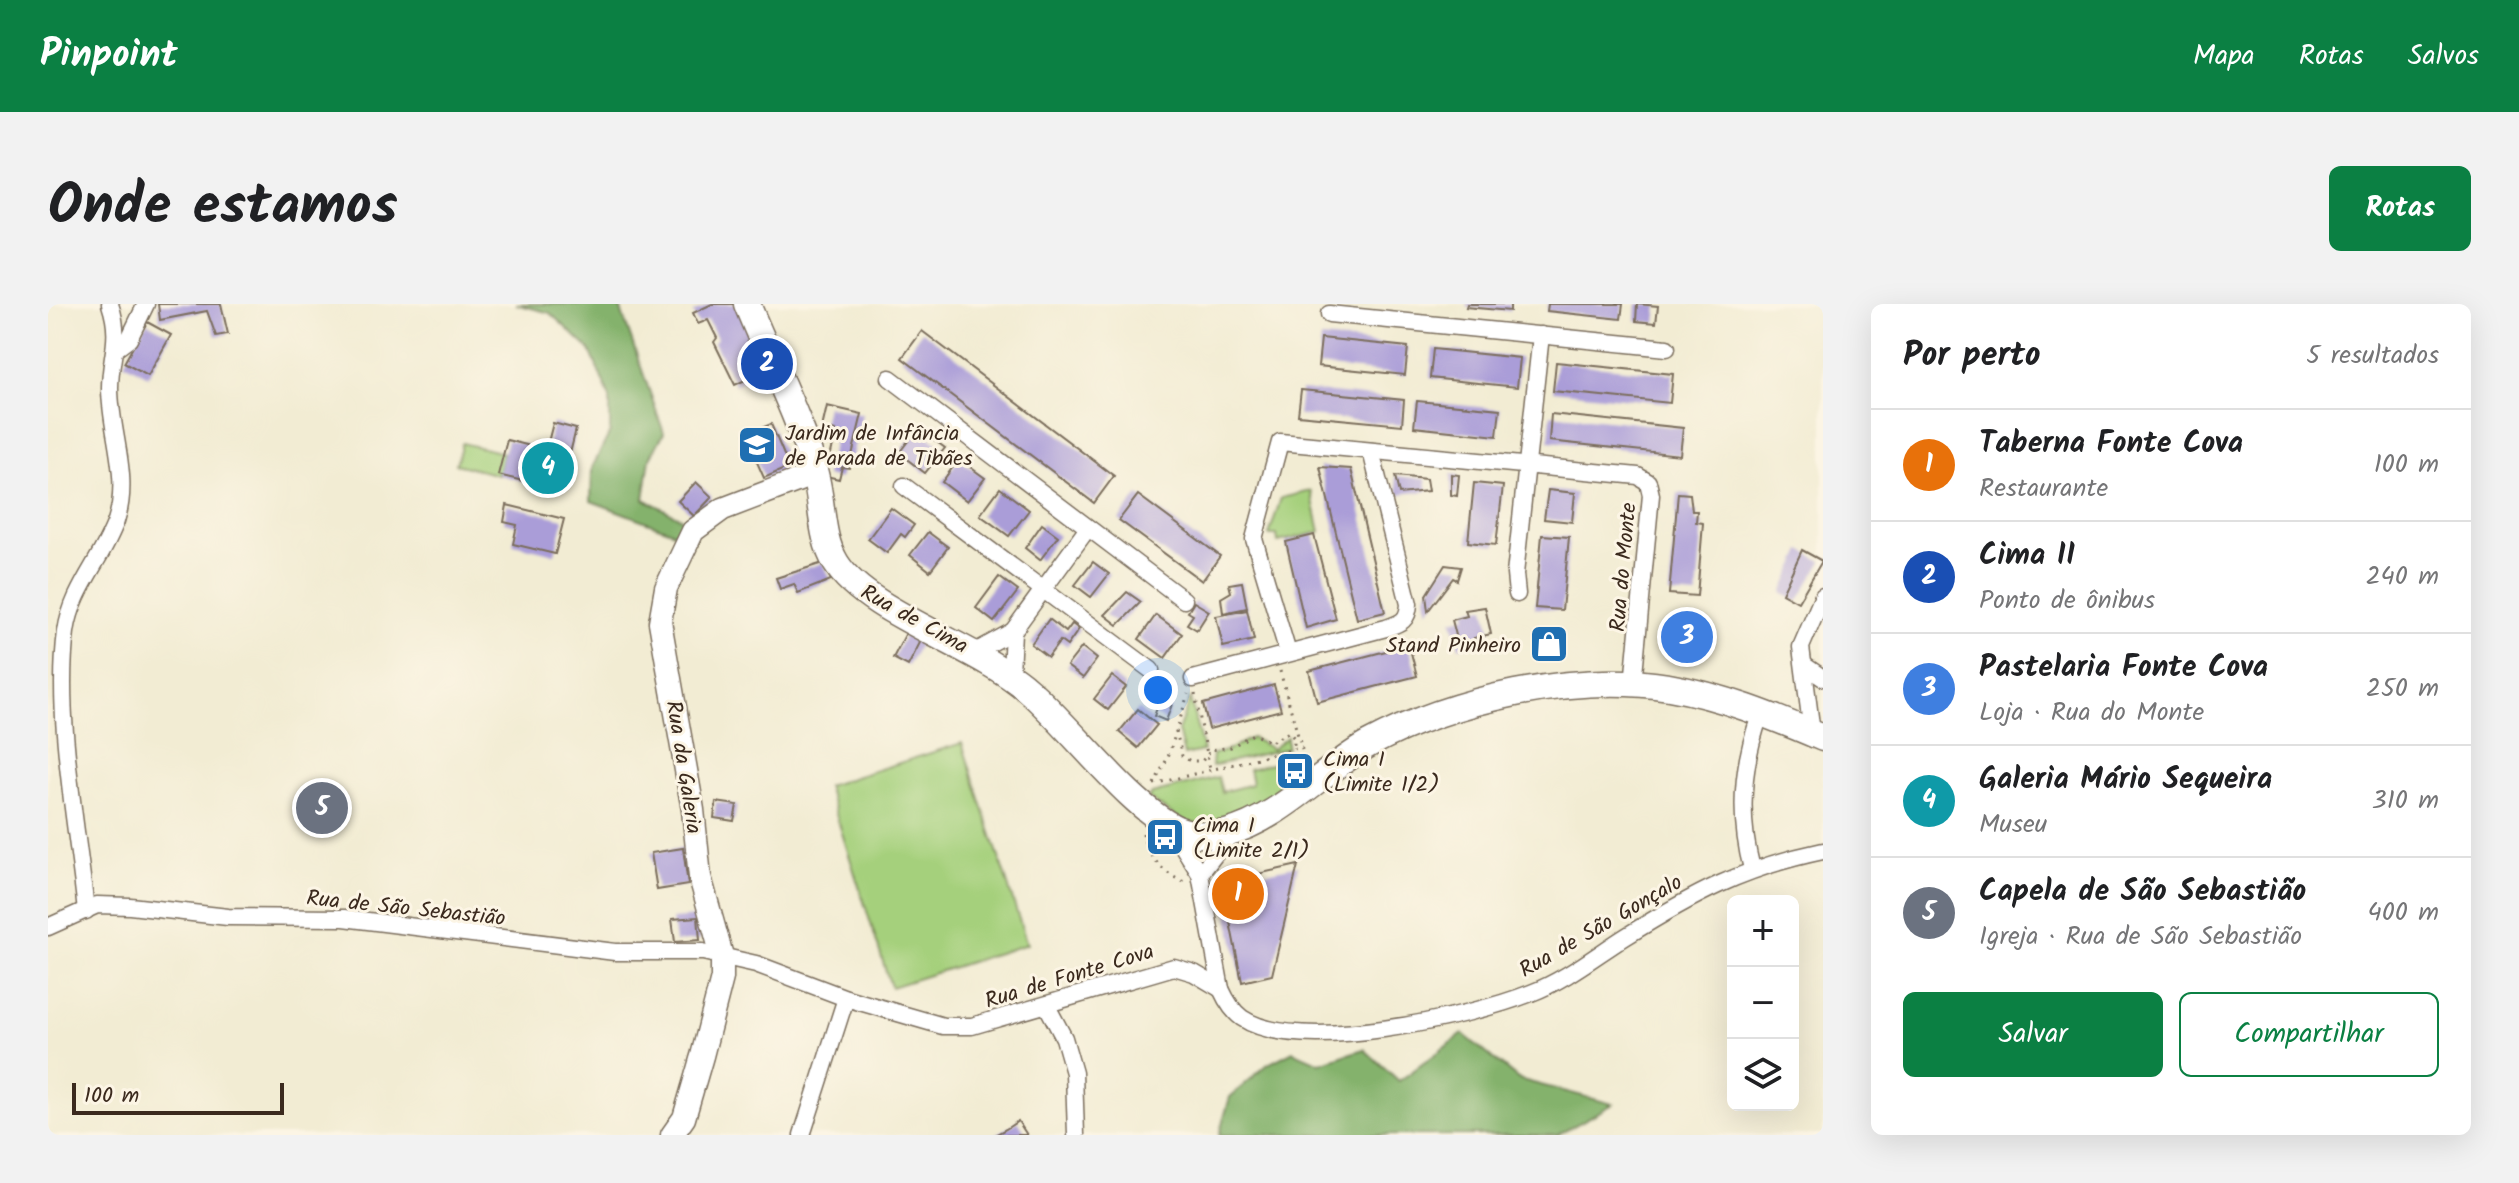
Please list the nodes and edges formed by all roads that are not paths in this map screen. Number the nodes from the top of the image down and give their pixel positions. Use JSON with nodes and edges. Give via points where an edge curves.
{"nodes":[{"id":1,"x":110,"y":304,"type":"edge"},
{"id":2,"x":146,"y":304,"type":"edge"},
{"id":3,"x":747,"y":304,"type":"edge"},
{"id":4,"x":1329,"y":314,"type":"dead end"},
{"id":5,"x":1541,"y":335,"type":"junction"},
{"id":6,"x":117,"y":348,"type":"junction"},
{"id":7,"x":1667,"y":348,"type":"dead end"},
{"id":8,"x":890,"y":378,"type":"dead end"},
{"id":9,"x":1371,"y":451,"type":"junction"},
{"id":10,"x":1526,"y":468,"type":"junction"},
{"id":11,"x":815,"y":474,"type":"junction"},
{"id":12,"x":904,"y":486,"type":"dead end"},
{"id":13,"x":1088,"y":528,"type":"junction"},
{"id":14,"x":1044,"y":589,"type":"junction"},
{"id":15,"x":1517,"y":594,"type":"dead end"},
{"id":16,"x":1823,"y":596,"type":"edge"},
{"id":17,"x":1184,"y":600,"type":"dead end"},
{"id":18,"x":1013,"y":631,"type":"junction"},
{"id":19,"x":975,"y":652,"type":"junction"},
{"id":20,"x":1282,"y":654,"type":"junction"},
{"id":21,"x":1804,"y":665,"type":"junction"},
{"id":22,"x":1151,"y":670,"type":"dead end"},
{"id":23,"x":1011,"y":674,"type":"junction"},
{"id":24,"x":1823,"y":678,"type":"edge"},
{"id":25,"x":1193,"y":679,"type":"road end"},
{"id":26,"x":1633,"y":684,"type":"junction"},
{"id":27,"x":1761,"y":713,"type":"junction"},
{"id":28,"x":1817,"y":736,"type":"edge"},
{"id":29,"x":1158,"y":816,"type":"junction"},
{"id":30,"x":1236,"y":829,"type":"junction"},
{"id":31,"x":1823,"y":851,"type":"edge"},
{"id":32,"x":1752,"y":869,"type":"junction"},
{"id":33,"x":1202,"y":878,"type":"junction"},
{"id":34,"x":86,"y":911,"type":"junction"},
{"id":35,"x":48,"y":927,"type":"edge"},
{"id":36,"x":722,"y":956,"type":"junction"},
{"id":37,"x":1221,"y":989,"type":"junction"},
{"id":38,"x":846,"y":998,"type":"junction"},
{"id":39,"x":1047,"y":1006,"type":"junction"},
{"id":40,"x":672,"y":1135,"type":"edge"},
{"id":41,"x":802,"y":1135,"type":"edge"},
{"id":42,"x":1076,"y":1135,"type":"edge"}],
"edges":[{"from":1,"to":6,"type":"street"},
{"from":2,"to":6,"type":"street","via":[[129,339]]},
{"from":3,"to":11,"type":"main road","name":"Rua de Cima"},
{"from":4,"to":5,"type":"street"},
{"from":5,"to":7,"type":"street"},
{"from":5,"to":10,"type":"street"},
{"from":6,"to":34,"type":"street","via":[[109,386],[120,452],[116,521],[74,601],[62,676]]},
{"from":8,"to":13,"type":"street"},
{"from":9,"to":10,"type":"street"},
{"from":9,"to":20,"type":"street","via":[[1408,616],[1386,628]]},
{"from":9,"to":20,"type":"street","via":[[1280,442],[1254,539]]},
{"from":10,"to":15,"type":"street"},
{"from":10,"to":26,"type":"street","name":"Rua do Monte","via":[[1638,476],[1648,482]]},
{"from":11,"to":19,"type":"main road","name":"Rua de Cima","via":[[828,547],[847,579],[874,600]]},
{"from":11,"to":36,"type":"street","name":"Rua da Galeria","via":[[723,509],[693,531],[666,588],[660,622],[700,877]]},
{"from":12,"to":14,"type":"street"},
{"from":13,"to":14,"type":"street"},
{"from":13,"to":17,"type":"street"},
{"from":14,"to":18,"type":"street"},
{"from":14,"to":22,"type":"street"},
{"from":16,"to":21,"type":"street","via":[[1801,647]]},
{"from":18,"to":19,"type":"street"},
{"from":18,"to":23,"type":"street"},
{"from":19,"to":23,"type":"main road","name":"Rua de Cima"},
{"from":20,"to":25,"type":"street"},
{"from":21,"to":24,"type":"street"},
{"from":21,"to":28,"type":"street"},
{"from":23,"to":29,"type":"main road","name":"Rua de Cima"},
{"from":26,"to":27,"type":"main road","via":[[1670,687]]},
{"from":26,"to":30,"type":"main road","via":[[1506,695],[1453,708],[1367,745]]},
{"from":27,"to":28,"type":"main road"},
{"from":27,"to":32,"type":"street","via":[[1743,788]]},
{"from":29,"to":30,"type":"main road","via":[[1179,830],[1203,835]]},
{"from":29,"to":33,"type":"street","via":[[1182,840]]},
{"from":30,"to":33,"type":"street"},
{"from":31,"to":32,"type":"street","name":"Rua de São Gonçalo"},
{"from":32,"to":37,"type":"street","name":"Rua de São Gonçalo","via":[[1700,892],[1533,993],[1391,1030],[1289,1033],[1264,1028],[1241,1018]]},
{"from":33,"to":37,"type":"street"},
{"from":34,"to":35,"type":"street","name":"Rua de São Sebastião"},
{"from":34,"to":36,"type":"street","name":"Rua de São Sebastião","via":[[97,905],[228,917],[344,918],[615,952]]},
{"from":36,"to":38,"type":"street","name":"Rua de Fonte Cova"},
{"from":36,"to":40,"type":"street","name":"Rua da Galeria","via":[[722,978],[702,1056],[684,1118]]},
{"from":37,"to":39,"type":"street","name":"Rua de Fonte Cova","via":[[1174,967]]},
{"from":38,"to":39,"type":"street","name":"Rua de Fonte Cova","via":[[943,1026],[972,1026]]},
{"from":38,"to":41,"type":"street"},
{"from":39,"to":42,"type":"street","via":[[1074,1073]]}]}
